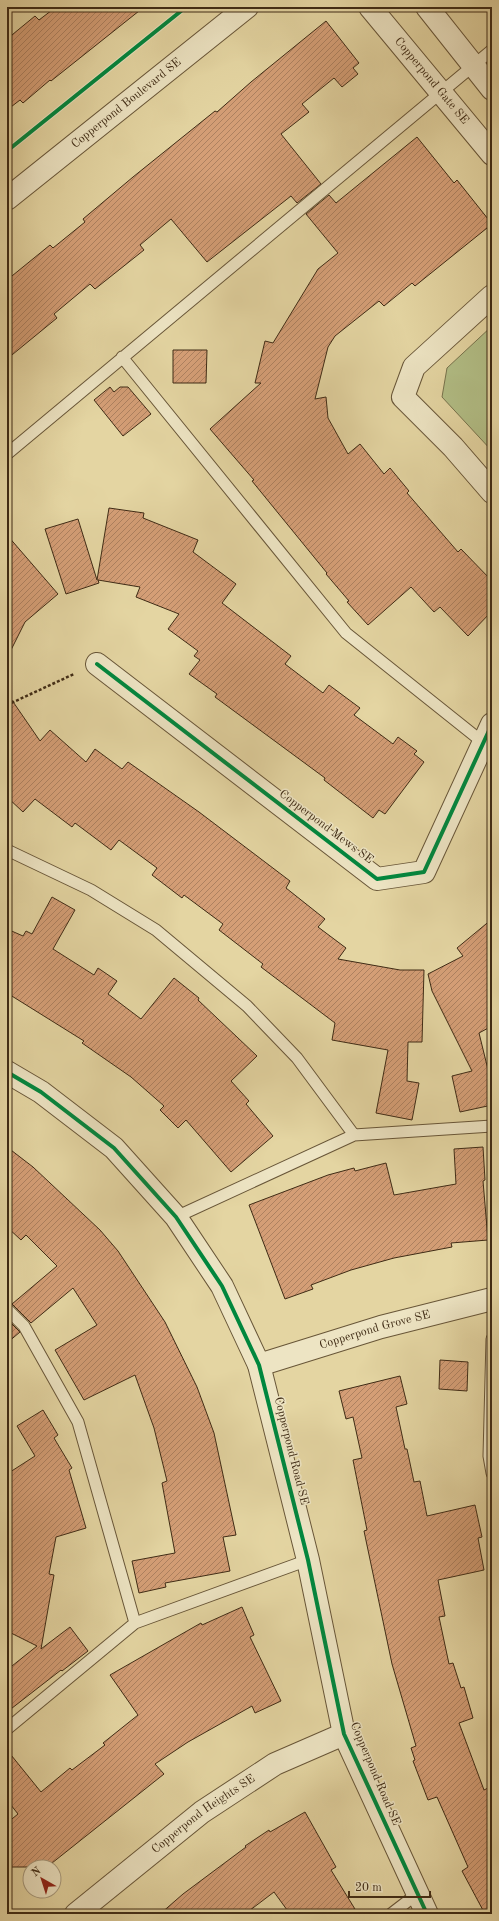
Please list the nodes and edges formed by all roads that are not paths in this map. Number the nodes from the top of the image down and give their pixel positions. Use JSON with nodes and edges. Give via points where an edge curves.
{"nodes":[{"id":1,"x":247,"y":7,"type":"edge"},
{"id":2,"x":370,"y":7,"type":"edge"},
{"id":3,"x":427,"y":7,"type":"edge"},
{"id":4,"x":492,"y":50,"type":"edge"},
{"id":5,"x":473,"y":65,"type":"junction"},
{"id":6,"x":492,"y":89,"type":"edge"},
{"id":7,"x":440,"y":92,"type":"junction"},
{"id":8,"x":492,"y":154,"type":"edge"},
{"id":9,"x":7,"y":200,"type":"edge"},
{"id":10,"x":492,"y":296,"type":"edge"},
{"id":11,"x":122,"y":357,"type":"junction"},
{"id":12,"x":7,"y":454,"type":"edge"},
{"id":13,"x":492,"y":492,"type":"edge"},
{"id":14,"x":97,"y":664,"type":"road end"},
{"id":15,"x":489,"y":738,"type":"edge"},
{"id":16,"x":7,"y":850,"type":"edge"},
{"id":17,"x":7,"y":1072,"type":"edge"},
{"id":18,"x":492,"y":1126,"type":"edge"},
{"id":19,"x":354,"y":1135,"type":"junction"},
{"id":20,"x":176,"y":1217,"type":"junction"},
{"id":21,"x":492,"y":1299,"type":"edge"},
{"id":22,"x":7,"y":1309,"type":"edge"},
{"id":23,"x":492,"y":1339,"type":"edge"},
{"id":24,"x":259,"y":1365,"type":"junction"},
{"id":25,"x":492,"y":1473,"type":"edge"},
{"id":26,"x":308,"y":1560,"type":"junction"},
{"id":27,"x":135,"y":1623,"type":"junction"},
{"id":28,"x":7,"y":1729,"type":"edge"},
{"id":29,"x":344,"y":1734,"type":"junction"},
{"id":30,"x":417,"y":1894,"type":"junction"},
{"id":31,"x":76,"y":1914,"type":"edge"},
{"id":32,"x":391,"y":1914,"type":"edge"},
{"id":33,"x":426,"y":1914,"type":"edge"}],
"edges":[{"from":1,"to":9,"type":"street","name":"Copperpond Boulevard SE"},
{"from":2,"to":7,"type":"street","name":"Copperpond Gate SE"},
{"from":3,"to":5,"type":"street"},
{"from":4,"to":5,"type":"lane"},
{"from":5,"to":6,"type":"street"},
{"from":5,"to":7,"type":"lane"},
{"from":7,"to":8,"type":"street","name":"Copperpond Gate SE"},
{"from":7,"to":11,"type":"lane"},
{"from":10,"to":13,"type":"street","via":[[414,366],[403,396]]},
{"from":11,"to":12,"type":"lane"},
{"from":11,"to":15,"type":"lane","via":[[346,633]]},
{"from":14,"to":15,"type":"street","name":"Copperpond Mews SE","via":[[377,878],[424,872]]},
{"from":16,"to":19,"type":"lane","via":[[91,890],[156,930],[252,1011],[297,1058]]},
{"from":17,"to":20,"type":"street","name":"Copperpond Road SE","via":[[41,1092],[114,1148]]},
{"from":18,"to":19,"type":"lane"},
{"from":19,"to":20,"type":"lane"},
{"from":20,"to":24,"type":"street","name":"Copperpond Road SE","via":[[222,1286]]},
{"from":21,"to":24,"type":"street","name":"Copperpond Grove SE","via":[[380,1327]]},
{"from":22,"to":27,"type":"lane","via":[[24,1326],[78,1422]]},
{"from":23,"to":25,"type":"lane"},
{"from":24,"to":26,"type":"street","name":"Copperpond Road SE"},
{"from":26,"to":27,"type":"lane"},
{"from":26,"to":29,"type":"street","name":"Copperpond Road SE"},
{"from":27,"to":28,"type":"lane"},
{"from":29,"to":30,"type":"street","name":"Copperpond Road SE"},
{"from":29,"to":31,"type":"street","name":"Copperpond Heights SE","via":[[275,1764],[202,1812]]},
{"from":30,"to":32,"type":"lane"},
{"from":30,"to":33,"type":"street","name":"Copperpond Road SE"}]}
